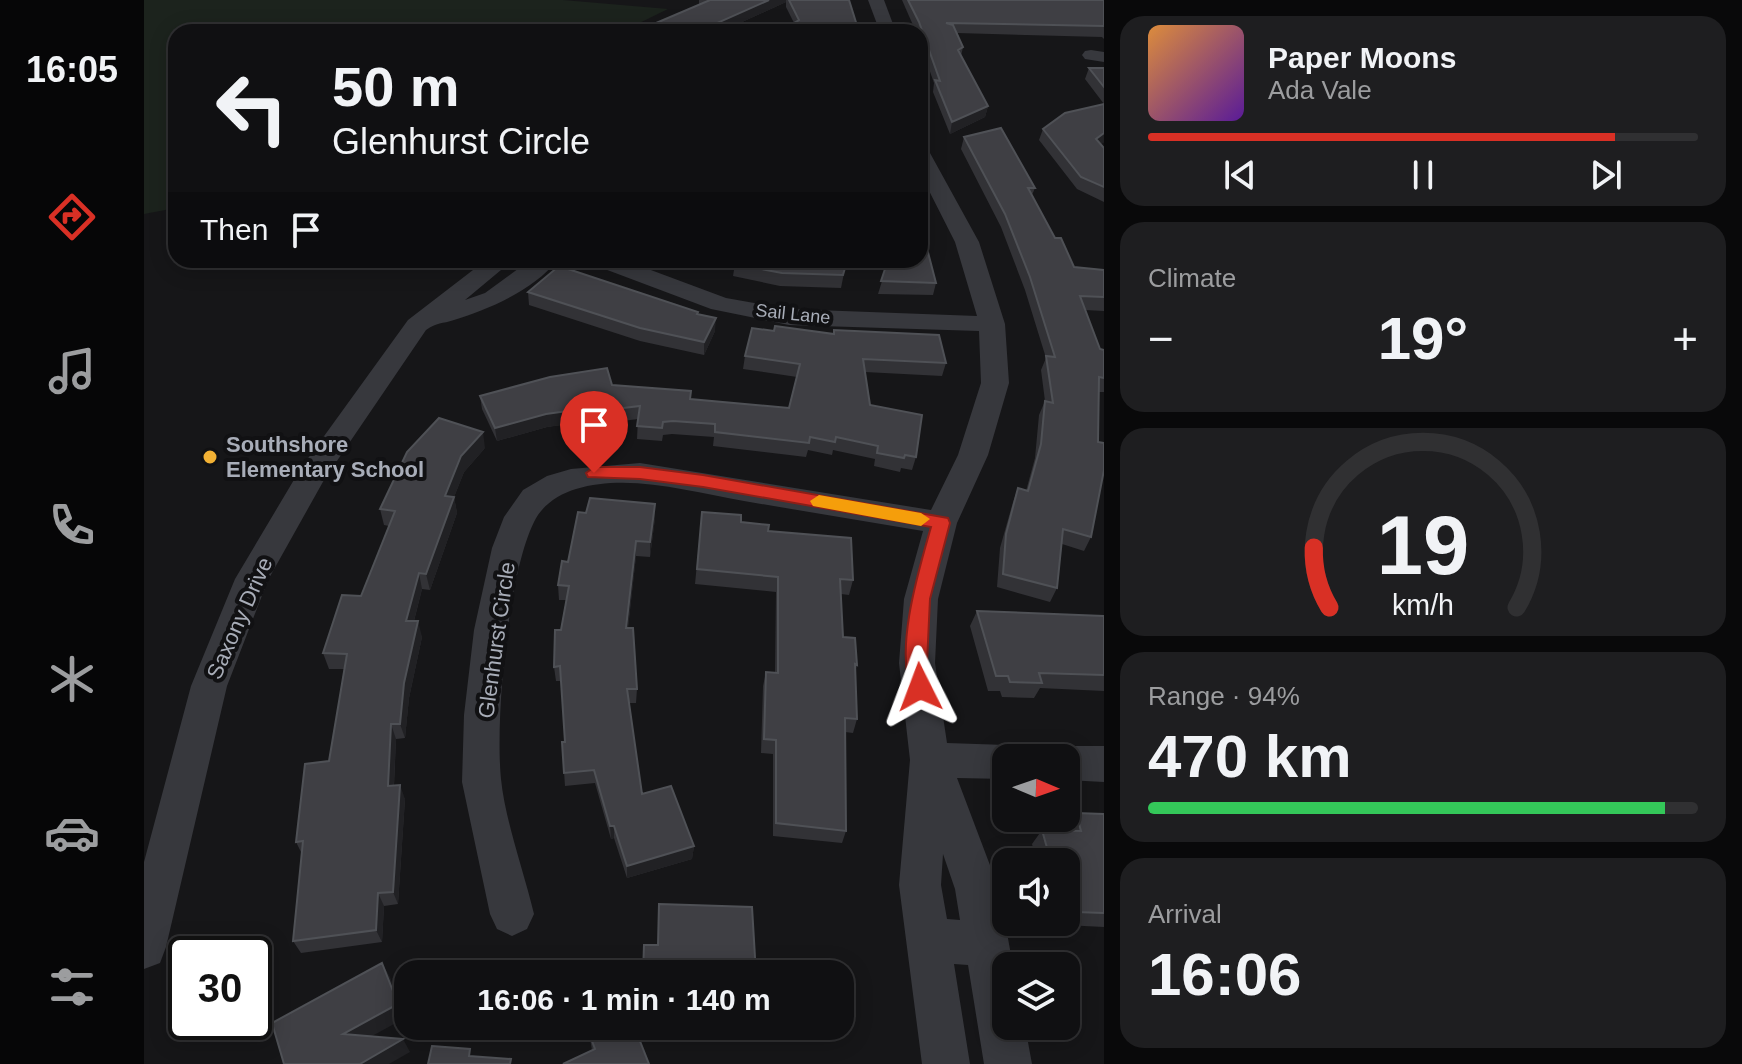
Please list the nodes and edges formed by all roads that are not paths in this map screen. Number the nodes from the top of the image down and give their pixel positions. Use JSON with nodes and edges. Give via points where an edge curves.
{"nodes":[{"id":1,"x":876,"y":0,"type":"edge"},
{"id":2,"x":885,"y":24,"type":"edge"},
{"id":3,"x":928,"y":171,"type":"edge"},
{"id":4,"x":490,"y":268,"type":"edge"},
{"id":5,"x":498,"y":268,"type":"edge"},
{"id":6,"x":534,"y":268,"type":"edge"},
{"id":7,"x":623,"y":268,"type":"edge"},
{"id":8,"x":516,"y":282,"type":"junction"},
{"id":9,"x":992,"y":324,"type":"junction"},
{"id":10,"x":417,"y":325,"type":"junction"},
{"id":11,"x":941,"y":523,"type":"junction"},
{"id":12,"x":930,"y":760,"type":"junction"},
{"id":13,"x":992,"y":762,"type":"edge"},
{"id":14,"x":1080,"y":763,"type":"edge"},
{"id":15,"x":1104,"y":764,"type":"edge"},
{"id":16,"x":512,"y":914,"type":"dead end"},
{"id":17,"x":928,"y":940,"type":"junction"},
{"id":18,"x":987,"y":944,"type":"junction"},
{"id":19,"x":144,"y":947,"type":"edge"},
{"id":20,"x":946,"y":1064,"type":"edge"},
{"id":21,"x":1008,"y":1064,"type":"edge"}],
"edges":[{"from":1,"to":2,"type":"street"},
{"from":3,"to":9,"type":"street","via":[[967,242]]},
{"from":4,"to":10,"type":"street","name":"Saxony Drive"},
{"from":5,"to":8,"type":"street","name":"Saxony Drive"},
{"from":6,"to":8,"type":"street"},
{"from":7,"to":9,"type":"street","name":"Sail Lane","via":[[720,304],[789,317]]},
{"from":8,"to":10,"type":"street","via":[[494,298]]},
{"from":9,"to":11,"type":"street","via":[[995,383],[973,455]]},
{"from":10,"to":19,"type":"street","name":"Saxony Drive","via":[[312,475],[252,579],[209,686]]},
{"from":11,"to":12,"type":"street","via":[[921,599],[918,650]]},
{"from":11,"to":16,"type":"street","name":"Glenhurst Circle","via":[[640,473],[594,473],[533,499],[517,523],[504,561],[484,719],[481,780]]},
{"from":12,"to":13,"type":"street"},
{"from":12,"to":17,"type":"street","via":[[920,885]]},
{"from":12,"to":18,"type":"street","via":[[977,889]]},
{"from":14,"to":15,"type":"street"},
{"from":17,"to":18,"type":"street"},
{"from":17,"to":20,"type":"street"},
{"from":18,"to":21,"type":"street"}]}
